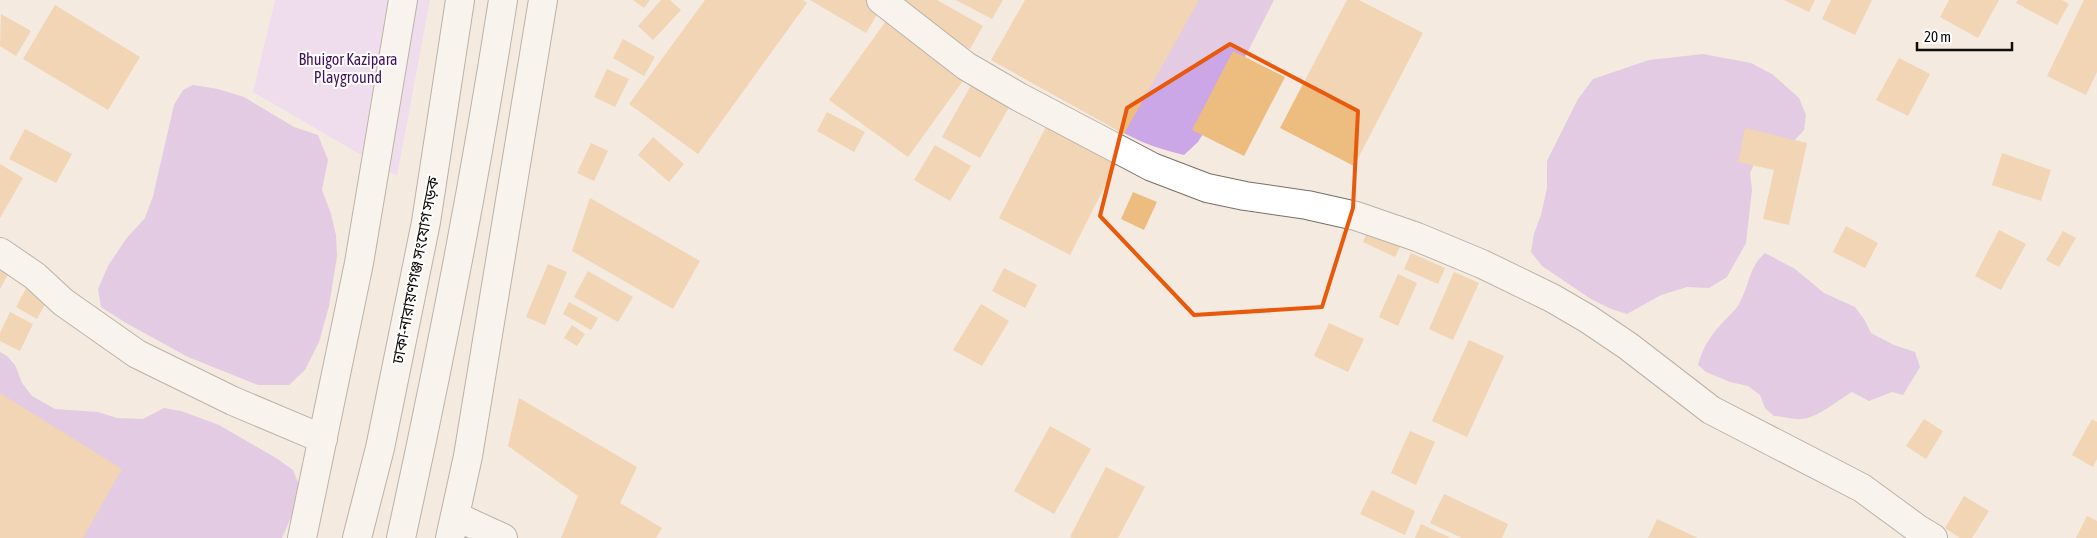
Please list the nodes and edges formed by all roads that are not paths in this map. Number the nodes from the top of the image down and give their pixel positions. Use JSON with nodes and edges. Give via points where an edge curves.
{"nodes":[{"id":1,"x":403,"y":0,"type":"edge"},
{"id":2,"x":460,"y":0,"type":"edge"},
{"id":3,"x":503,"y":0,"type":"edge"},
{"id":4,"x":544,"y":0,"type":"edge"},
{"id":5,"x":881,"y":0,"type":"edge"},
{"id":6,"x":0,"y":252,"type":"edge"},
{"id":7,"x":322,"y":439,"type":"junction"},
{"id":8,"x":453,"y":527,"type":"edge"},
{"id":9,"x":302,"y":538,"type":"edge"},
{"id":10,"x":357,"y":538,"type":"edge"},
{"id":11,"x":401,"y":538,"type":"edge"},
{"id":12,"x":503,"y":538,"type":"edge"},
{"id":13,"x":1934,"y":538,"type":"edge"}],
"edges":[{"from":1,"to":7,"type":"street","via":[[359,263]]},
{"from":2,"to":10,"type":"street","name":"ঢাকা-নারায়ণগঞ্জ সংযোগ সড়ক","via":[[426,222],[380,448]]},
{"from":3,"to":11,"type":"street","via":[[452,288]]},
{"from":4,"to":8,"type":"street","via":[[468,456]]},
{"from":5,"to":13,"type":"street","via":[[966,66],[1152,168],[1207,188],[1356,216],[1418,236],[1552,298],[1628,346],[1711,410],[1862,488]]},
{"from":6,"to":7,"type":"street","via":[[136,354]]},
{"from":7,"to":9,"type":"street"},
{"from":8,"to":12,"type":"street"}]}
